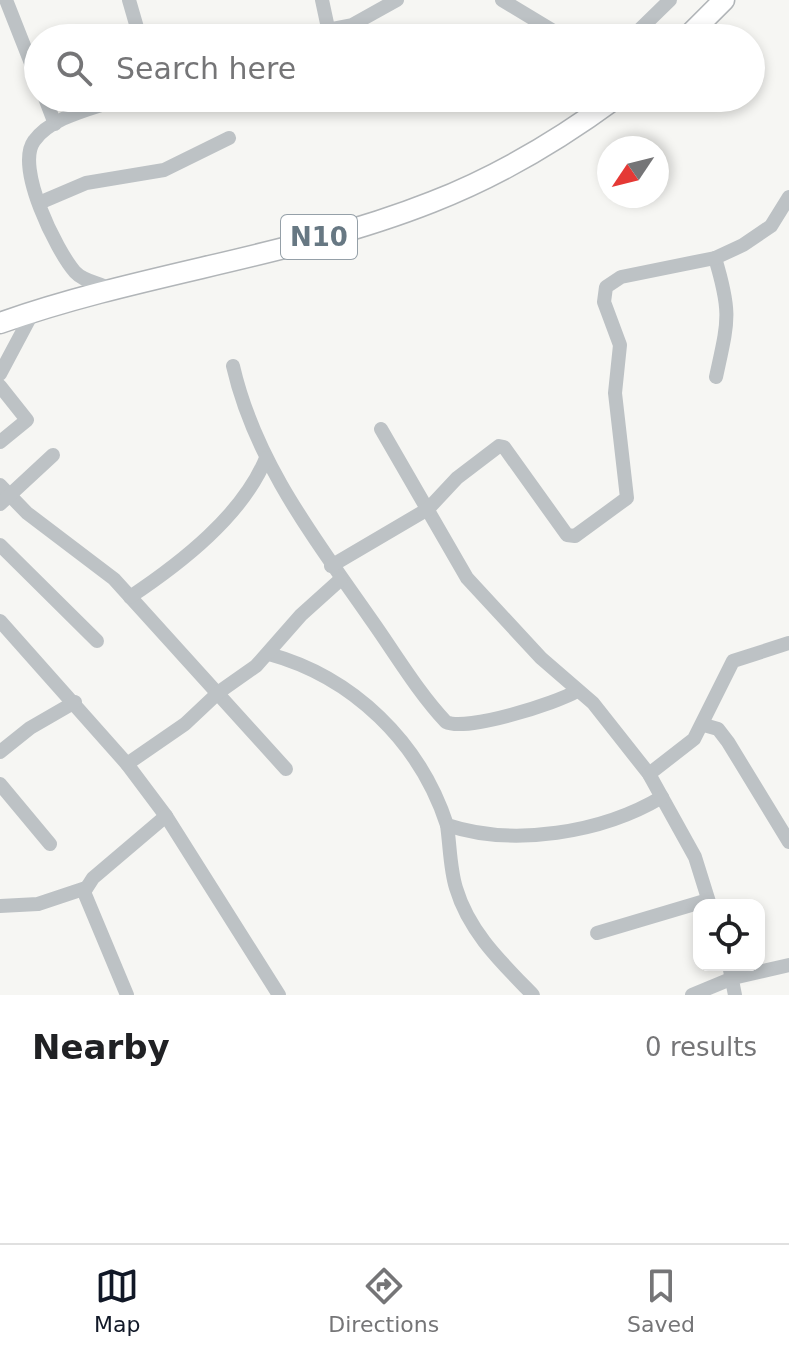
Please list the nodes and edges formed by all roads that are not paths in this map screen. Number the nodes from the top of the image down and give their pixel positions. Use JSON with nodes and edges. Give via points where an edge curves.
{"nodes":[{"id":1,"x":6,"y":0,"type":"edge"},
{"id":2,"x":129,"y":0,"type":"edge"},
{"id":3,"x":322,"y":0,"type":"edge"},
{"id":4,"x":397,"y":0,"type":"edge"},
{"id":5,"x":502,"y":0,"type":"edge"},
{"id":6,"x":724,"y":0,"type":"edge"},
{"id":7,"x":665,"y":2,"type":"edge"},
{"id":8,"x":136,"y":24,"type":"edge"},
{"id":9,"x":327,"y":24,"type":"edge"},
{"id":10,"x":354,"y":24,"type":"edge"},
{"id":11,"x":542,"y":24,"type":"edge"},
{"id":12,"x":644,"y":24,"type":"edge"},
{"id":13,"x":700,"y":24,"type":"edge"},
{"id":14,"x":24,"y":46,"type":"edge"},
{"id":15,"x":50,"y":112,"type":"edge"},
{"id":16,"x":86,"y":112,"type":"edge"},
{"id":17,"x":595,"y":112,"type":"edge"},
{"id":18,"x":55,"y":124,"type":"junction"},
{"id":19,"x":229,"y":138,"type":"dead end"},
{"id":20,"x":789,"y":197,"type":"edge"},
{"id":21,"x":39,"y":203,"type":"junction"},
{"id":22,"x":715,"y":258,"type":"junction"},
{"id":23,"x":151,"y":281,"type":"junction"},
{"id":24,"x":91,"y":282,"type":"junction"},
{"id":25,"x":0,"y":312,"type":"edge"},
{"id":26,"x":33,"y":312,"type":"junction"},
{"id":27,"x":0,"y":323,"type":"edge"},
{"id":28,"x":233,"y":366,"type":"dead end"},
{"id":29,"x":0,"y":374,"type":"edge"},
{"id":30,"x":716,"y":377,"type":"dead end"},
{"id":31,"x":0,"y":386,"type":"edge"},
{"id":32,"x":381,"y":429,"type":"dead end"},
{"id":33,"x":0,"y":442,"type":"edge"},
{"id":34,"x":53,"y":455,"type":"dead end"},
{"id":35,"x":266,"y":458,"type":"junction"},
{"id":36,"x":4,"y":494,"type":"edge"},
{"id":37,"x":428,"y":509,"type":"junction"},
{"id":38,"x":0,"y":545,"type":"edge"},
{"id":39,"x":331,"y":566,"type":"junction"},
{"id":40,"x":341,"y":579,"type":"junction"},
{"id":41,"x":130,"y":597,"type":"junction"},
{"id":42,"x":0,"y":621,"type":"edge"},
{"id":43,"x":97,"y":641,"type":"dead end"},
{"id":44,"x":789,"y":643,"type":"edge"},
{"id":45,"x":269,"y":654,"type":"junction"},
{"id":46,"x":577,"y":691,"type":"junction"},
{"id":47,"x":219,"y":692,"type":"junction"},
{"id":48,"x":75,"y":702,"type":"junction"},
{"id":49,"x":704,"y":725,"type":"junction"},
{"id":50,"x":0,"y":752,"type":"edge"},
{"id":51,"x":127,"y":764,"type":"junction"},
{"id":52,"x":286,"y":769,"type":"dead end"},
{"id":53,"x":649,"y":774,"type":"junction"},
{"id":54,"x":0,"y":784,"type":"edge"},
{"id":55,"x":662,"y":797,"type":"junction"},
{"id":56,"x":166,"y":816,"type":"junction"},
{"id":57,"x":447,"y":825,"type":"junction"},
{"id":58,"x":789,"y":842,"type":"edge"},
{"id":59,"x":50,"y":844,"type":"dead end"},
{"id":60,"x":86,"y":888,"type":"junction"},
{"id":61,"x":708,"y":899,"type":"edge"},
{"id":62,"x":0,"y":906,"type":"edge"},
{"id":63,"x":693,"y":906,"type":"edge"},
{"id":64,"x":597,"y":933,"type":"dead end"},
{"id":65,"x":789,"y":965,"type":"edge"},
{"id":66,"x":765,"y":967,"type":"edge"},
{"id":67,"x":731,"y":971,"type":"edge"},
{"id":68,"x":127,"y":995,"type":"edge"},
{"id":69,"x":279,"y":995,"type":"edge"},
{"id":70,"x":533,"y":995,"type":"edge"},
{"id":71,"x":692,"y":995,"type":"edge"},
{"id":72,"x":735,"y":995,"type":"edge"}],
"edges":[{"from":1,"to":14,"type":"street"},
{"from":2,"to":8,"type":"street"},
{"from":3,"to":9,"type":"street"},
{"from":4,"to":10,"type":"street"},
{"from":5,"to":11,"type":"street"},
{"from":6,"to":13,"type":"highway"},
{"from":7,"to":12,"type":"street"},
{"from":15,"to":18,"type":"street"},
{"from":16,"to":18,"type":"street"},
{"from":17,"to":23,"type":"highway","number":"N10","via":[[529,156],[429,203]]},
{"from":18,"to":21,"type":"street","via":[[30,149],[29,172]]},
{"from":19,"to":21,"type":"street","via":[[164,170],[86,183]]},
{"from":20,"to":22,"type":"street","via":[[771,226]]},
{"from":21,"to":24,"type":"street","via":[[70,265]]},
{"from":22,"to":30,"type":"street","via":[[729,319]]},
{"from":22,"to":37,"type":"street","via":[[621,277],[606,287],[604,302],[620,345],[615,393],[627,498],[575,536],[567,535],[501,446],[457,478]]},
{"from":23,"to":24,"type":"street","via":[[115,293]]},
{"from":23,"to":26,"type":"highway","number":"N10"},
{"from":24,"to":25,"type":"street"},
{"from":26,"to":27,"type":"highway","number":"N10"},
{"from":26,"to":29,"type":"street"},
{"from":28,"to":35,"type":"street","via":[[241,401]]},
{"from":31,"to":33,"type":"street","via":[[27,420]]},
{"from":32,"to":37,"type":"street"},
{"from":34,"to":36,"type":"street"},
{"from":35,"to":39,"type":"street"},
{"from":35,"to":41,"type":"street","via":[[235,509],[179,562]]},
{"from":36,"to":41,"type":"street","via":[[101,567]]},
{"from":37,"to":39,"type":"street"},
{"from":37,"to":46,"type":"street","via":[[467,578]]},
{"from":38,"to":43,"type":"street"},
{"from":39,"to":40,"type":"street"},
{"from":40,"to":45,"type":"street"},
{"from":40,"to":46,"type":"street","via":[[437,713],[455,727],[562,700]]},
{"from":41,"to":47,"type":"street"},
{"from":42,"to":48,"type":"street"},
{"from":44,"to":49,"type":"street","via":[[733,661]]},
{"from":45,"to":47,"type":"street"},
{"from":45,"to":57,"type":"street","via":[[328,675],[362,702],[415,756]]},
{"from":46,"to":53,"type":"street","via":[[593,703]]},
{"from":47,"to":51,"type":"street","via":[[185,724]]},
{"from":47,"to":52,"type":"street"},
{"from":48,"to":50,"type":"street"},
{"from":48,"to":51,"type":"street"},
{"from":49,"to":53,"type":"street","via":[[687,747]]},
{"from":49,"to":58,"type":"street","via":[[718,729],[728,742]]},
{"from":51,"to":56,"type":"street"},
{"from":53,"to":55,"type":"street"},
{"from":54,"to":59,"type":"street"},
{"from":55,"to":57,"type":"street","via":[[633,812],[531,835],[476,835]]},
{"from":55,"to":61,"type":"street","via":[[702,870]]},
{"from":56,"to":60,"type":"street"},
{"from":56,"to":69,"type":"street"},
{"from":57,"to":70,"type":"street","via":[[455,888],[471,924]]},
{"from":60,"to":62,"type":"street","via":[[38,904]]},
{"from":60,"to":68,"type":"street","via":[[84,900]]},
{"from":63,"to":64,"type":"street"},
{"from":65,"to":66,"type":"street"},
{"from":67,"to":71,"type":"street"},
{"from":67,"to":72,"type":"street"}]}
